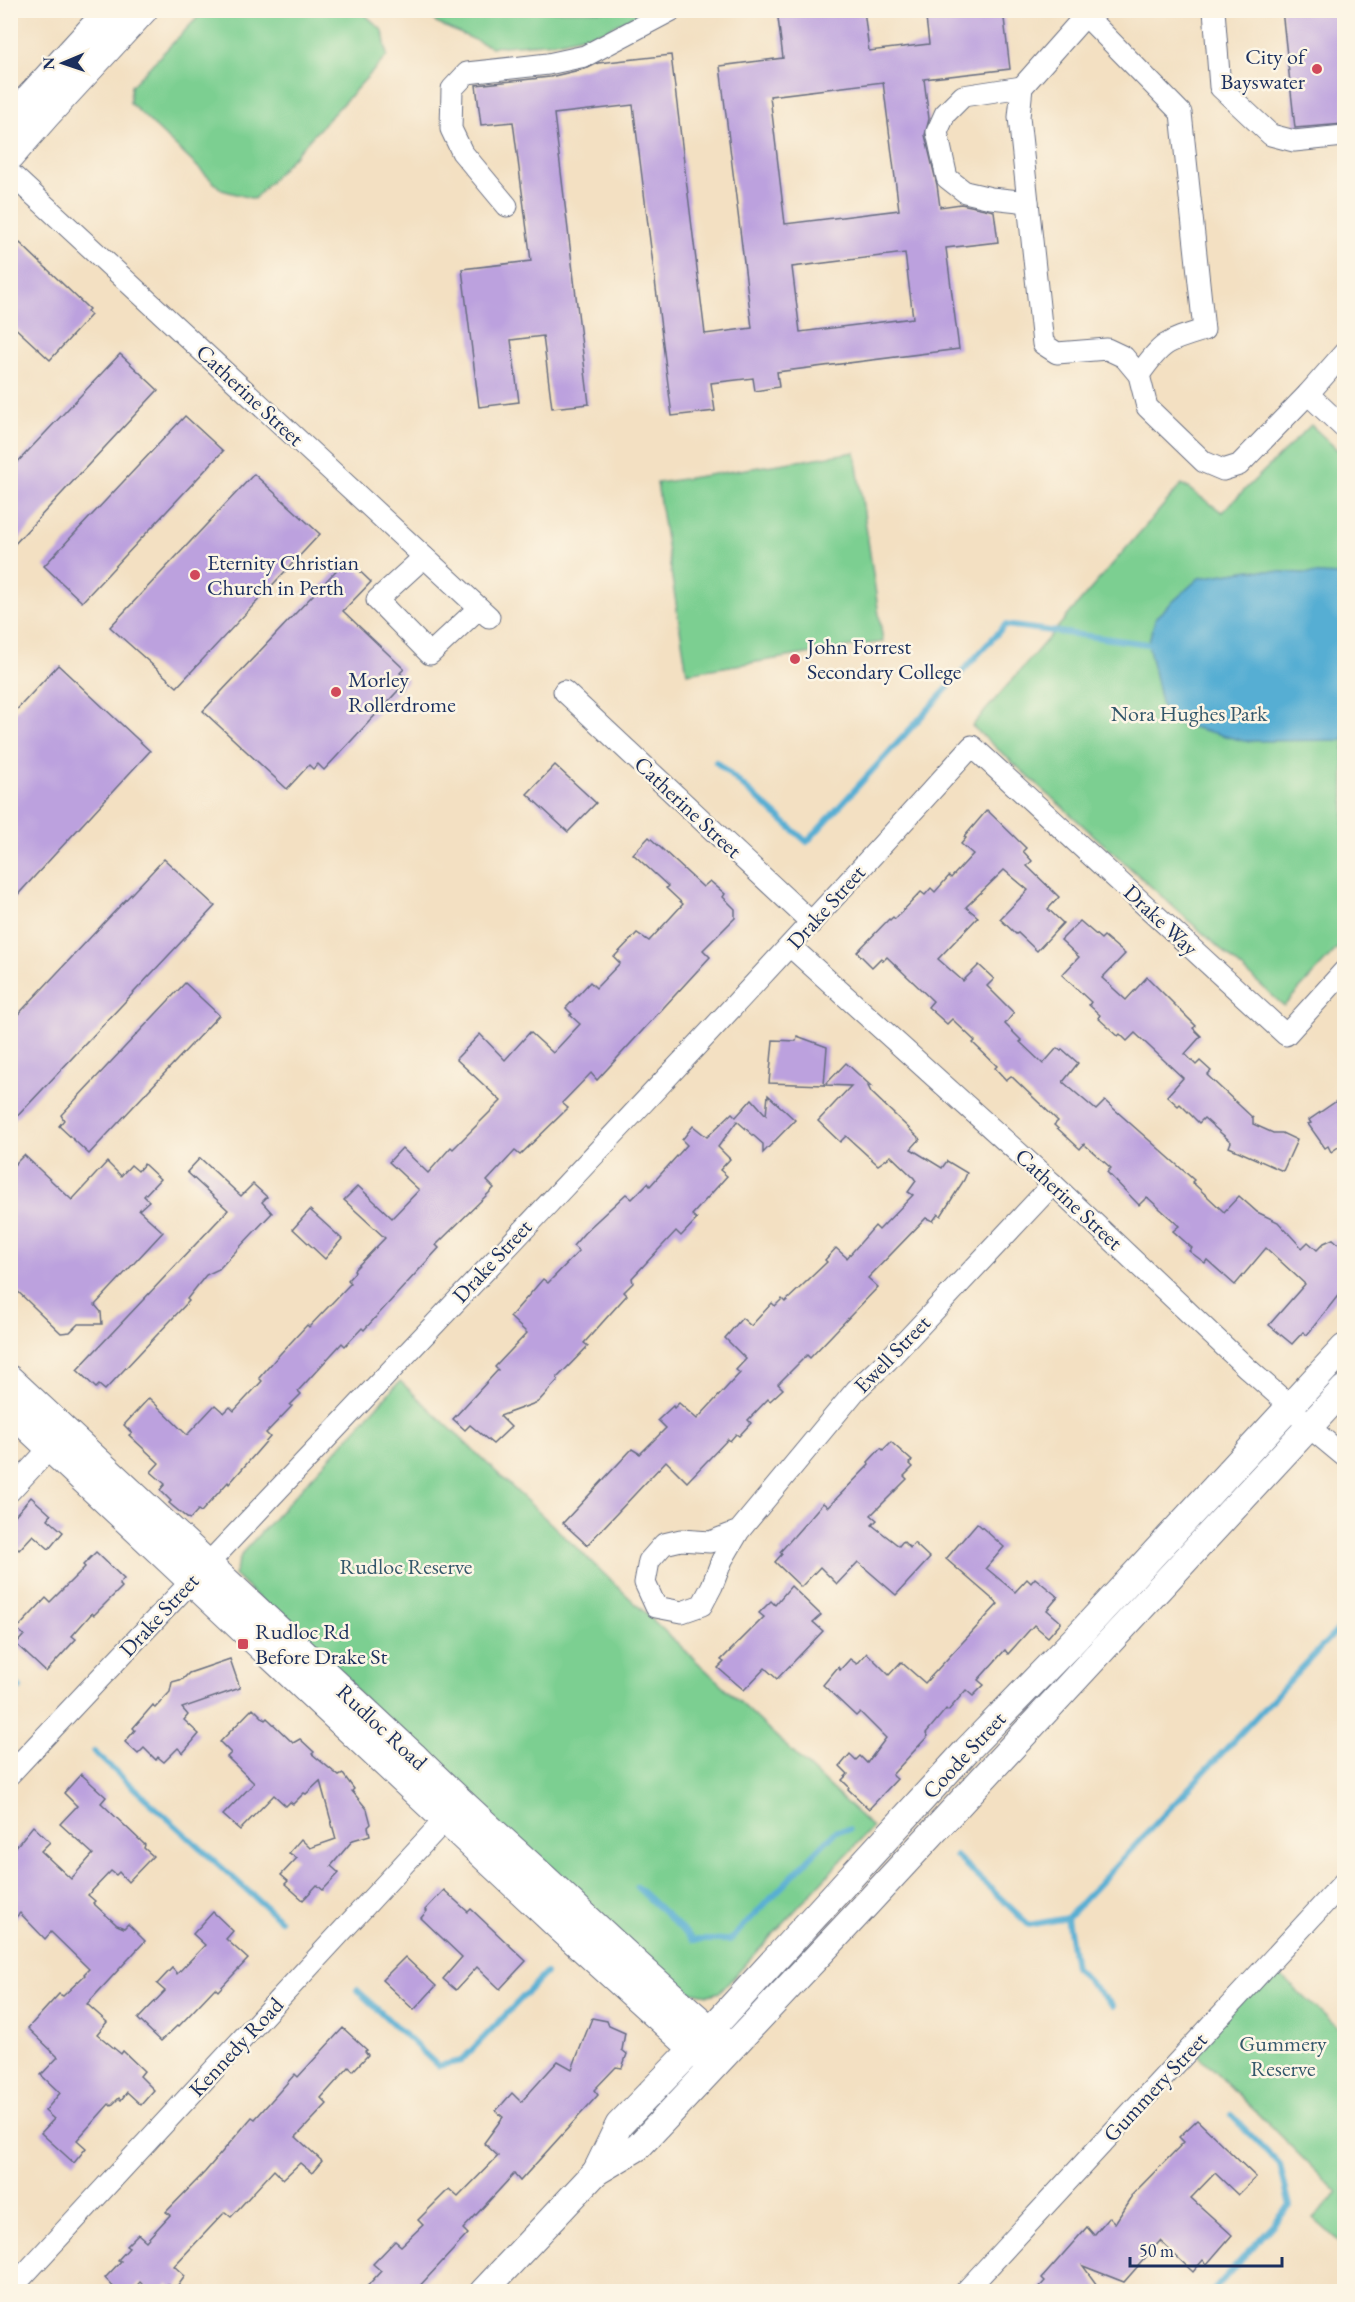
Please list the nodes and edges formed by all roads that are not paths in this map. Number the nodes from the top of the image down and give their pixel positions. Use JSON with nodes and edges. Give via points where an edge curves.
{"nodes":[{"id":1,"x":109,"y":10,"type":"edge"},
{"id":2,"x":144,"y":10,"type":"edge"},
{"id":3,"x":672,"y":10,"type":"edge"},
{"id":4,"x":1214,"y":10,"type":"edge"},
{"id":5,"x":1083,"y":13,"type":"edge"},
{"id":6,"x":1022,"y":87,"type":"junction"},
{"id":7,"x":10,"y":118,"type":"edge"},
{"id":8,"x":1344,"y":136,"type":"edge"},
{"id":9,"x":10,"y":157,"type":"edge"},
{"id":10,"x":10,"y":173,"type":"edge"},
{"id":11,"x":1028,"y":202,"type":"junction"},
{"id":12,"x":507,"y":206,"type":"dead end"},
{"id":13,"x":1344,"y":353,"type":"edge"},
{"id":14,"x":1140,"y":375,"type":"junction"},
{"id":15,"x":1308,"y":394,"type":"junction"},
{"id":16,"x":1344,"y":428,"type":"edge"},
{"id":17,"x":424,"y":557,"type":"junction"},
{"id":18,"x":564,"y":692,"type":"dead end"},
{"id":19,"x":972,"y":746,"type":"joint"},
{"id":20,"x":812,"y":923,"type":"junction"},
{"id":21,"x":790,"y":946,"type":"junction"},
{"id":22,"x":1344,"y":971,"type":"edge"},
{"id":23,"x":1053,"y":1184,"type":"junction"},
{"id":24,"x":1344,"y":1348,"type":"edge"},
{"id":25,"x":10,"y":1379,"type":"edge"},
{"id":26,"x":1344,"y":1389,"type":"edge"},
{"id":27,"x":1290,"y":1406,"type":"junction"},
{"id":28,"x":10,"y":1411,"type":"edge"},
{"id":29,"x":1310,"y":1427,"type":"junction"},
{"id":30,"x":50,"y":1448,"type":"junction"},
{"id":31,"x":1344,"y":1456,"type":"edge"},
{"id":32,"x":10,"y":1491,"type":"edge"},
{"id":33,"x":739,"y":1531,"type":"junction"},
{"id":34,"x":199,"y":1571,"type":"junction"},
{"id":35,"x":10,"y":1774,"type":"edge"},
{"id":36,"x":453,"y":1811,"type":"junction"},
{"id":37,"x":1344,"y":1882,"type":"edge"},
{"id":38,"x":702,"y":2039,"type":"junction"},
{"id":39,"x":731,"y":2047,"type":"junction"},
{"id":40,"x":713,"y":2067,"type":"junction"},
{"id":41,"x":596,"y":2172,"type":"junction"},
{"id":42,"x":10,"y":2290,"type":"edge"},
{"id":43,"x":483,"y":2292,"type":"edge"},
{"id":44,"x":965,"y":2292,"type":"edge"}],
"edges":[{"from":1,"to":7,"type":"main road"},
{"from":2,"to":9,"type":"main road"},
{"from":3,"to":12,"type":"street","via":[[585,56],[467,73],[452,89],[451,129],[462,152]]},
{"from":4,"to":8,"type":"street","via":[[1220,87],[1271,135],[1294,141]]},
{"from":5,"to":6,"type":"street"},
{"from":5,"to":14,"type":"street","via":[[1181,113],[1204,330],[1169,340]]},
{"from":6,"to":11,"type":"street","via":[[1018,117]]},
{"from":6,"to":11,"type":"street","via":[[963,96],[945,114],[937,132],[948,178],[965,192]]},
{"from":10,"to":17,"type":"street","name":"Catherine Street"},
{"from":11,"to":14,"type":"street","via":[[1043,345],[1058,353],[1107,349],[1124,357]]},
{"from":13,"to":15,"type":"street"},
{"from":14,"to":15,"type":"street","via":[[1147,407],[1204,462],[1223,470],[1239,465]]},
{"from":15,"to":16,"type":"street"},
{"from":17,"to":17,"type":"street","name":"Catherine Street","via":[[484,613],[430,654],[377,600]]},
{"from":18,"to":20,"type":"street","name":"Catherine Street"},
{"from":19,"to":20,"type":"street","name":"Drake Street"},
{"from":19,"to":22,"type":"street","name":"Drake Way","via":[[1286,1035]]},
{"from":20,"to":21,"type":"street","name":"Drake Street"},
{"from":21,"to":23,"type":"street","name":"Catherine Street"},
{"from":21,"to":34,"type":"street","name":"Drake Street"},
{"from":23,"to":27,"type":"street","name":"Catherine Street"},
{"from":23,"to":33,"type":"street","name":"Ewell Street","via":[[856,1390]]},
{"from":24,"to":27,"type":"main road","name":"Coode Street"},
{"from":25,"to":34,"type":"main road","name":"Rudloc Road"},
{"from":26,"to":29,"type":"main road","name":"Coode Street"},
{"from":27,"to":29,"type":"street","name":"Catherine Street"},
{"from":27,"to":38,"type":"main road","name":"Coode Street"},
{"from":28,"to":30,"type":"main road","name":"Rudloc Road"},
{"from":29,"to":31,"type":"street","name":"Catherine Street"},
{"from":29,"to":39,"type":"main road","name":"Coode Street"},
{"from":30,"to":32,"type":"street"},
{"from":30,"to":34,"type":"main road","name":"Rudloc Road"},
{"from":33,"to":33,"type":"street","name":"Ewell Street","via":[[702,1605],[682,1612],[656,1607],[645,1583],[649,1561],[664,1544],[681,1540],[710,1542]]},
{"from":34,"to":35,"type":"street","name":"Drake Street"},
{"from":34,"to":36,"type":"main road","name":"Rudloc Road"},
{"from":36,"to":38,"type":"main road","name":"Rudloc Road","via":[[562,1930]]},
{"from":36,"to":42,"type":"street","name":"Kennedy Road"},
{"from":37,"to":44,"type":"street","name":"Gummery Street"},
{"from":38,"to":39,"type":"main road","name":"Rudloc Road"},
{"from":38,"to":40,"type":"main road","name":"Rudloc Road"},
{"from":38,"to":41,"type":"main road","name":"Coode Street","via":[[619,2125]]},
{"from":39,"to":40,"type":"main road","name":"Coode Street"},
{"from":40,"to":41,"type":"main road","name":"Coode Street","via":[[638,2147]]},
{"from":41,"to":43,"type":"main road","name":"Coode Street"}]}
